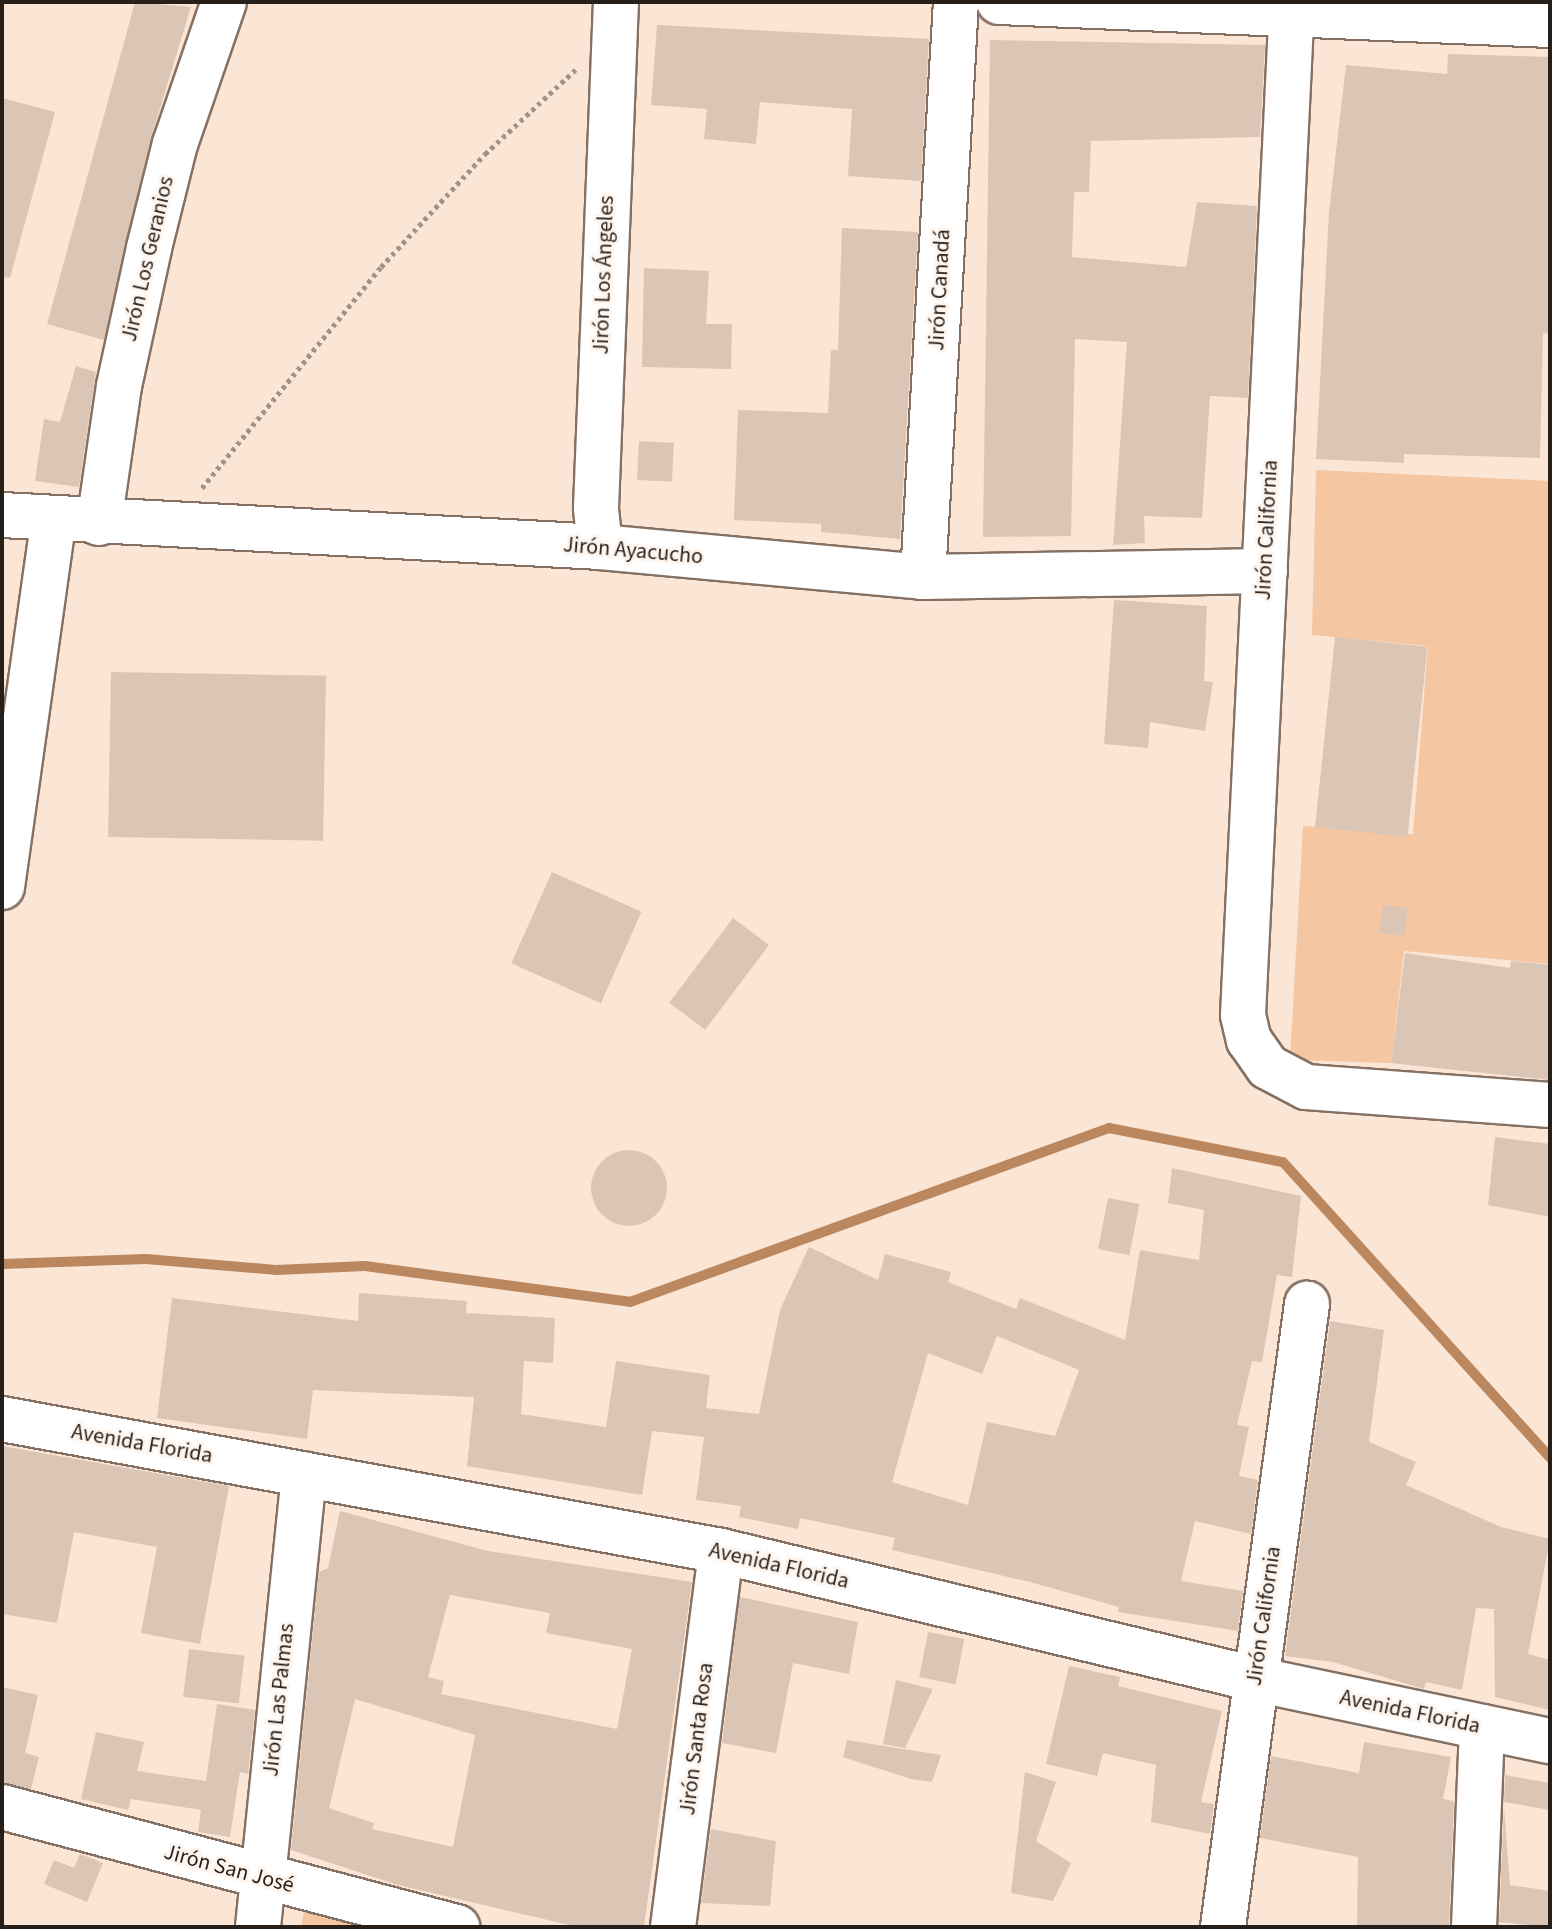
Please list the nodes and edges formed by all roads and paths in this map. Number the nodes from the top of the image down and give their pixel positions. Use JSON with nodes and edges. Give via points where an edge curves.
{"nodes":[{"id":1,"x":224,"y":2,"type":"edge"},
{"id":2,"x":956,"y":2,"type":"edge"},
{"id":3,"x":999,"y":2,"type":"edge"},
{"id":4,"x":1292,"y":6,"type":"edge"},
{"id":5,"x":614,"y":18,"type":"edge"},
{"id":6,"x":1550,"y":25,"type":"edge"},
{"id":7,"x":2,"y":515,"type":"edge"},
{"id":8,"x":53,"y":522,"type":"junction"},
{"id":9,"x":99,"y":523,"type":"junction"},
{"id":10,"x":166,"y":527,"type":"junction"},
{"id":11,"x":600,"y":547,"type":"junction"},
{"id":12,"x":1265,"y":571,"type":"junction"},
{"id":13,"x":923,"y":577,"type":"junction"},
{"id":14,"x":2,"y":887,"type":"edge"},
{"id":15,"x":1550,"y":1105,"type":"edge"},
{"id":16,"x":1307,"y":1304,"type":"dead end"},
{"id":17,"x":2,"y":1419,"type":"edge"},
{"id":18,"x":304,"y":1474,"type":"junction"},
{"id":19,"x":721,"y":1551,"type":"junction"},
{"id":20,"x":1255,"y":1679,"type":"junction"},
{"id":21,"x":1482,"y":1727,"type":"junction"},
{"id":22,"x":1550,"y":1741,"type":"edge"},
{"id":23,"x":2,"y":1807,"type":"edge"},
{"id":24,"x":261,"y":1878,"type":"junction"},
{"id":25,"x":258,"y":1927,"type":"edge"},
{"id":26,"x":457,"y":1927,"type":"edge"},
{"id":27,"x":673,"y":1927,"type":"edge"},
{"id":28,"x":1223,"y":1927,"type":"edge"},
{"id":29,"x":1474,"y":1927,"type":"edge"}],
"edges":[{"from":1,"to":9,"type":"street","name":"Jirón Los Geranios","via":[[175,144],[149,248],[119,386]]},
{"from":2,"to":13,"type":"street","name":"Jirón Canadá"},
{"from":3,"to":4,"type":"street"},
{"from":4,"to":6,"type":"street"},
{"from":4,"to":12,"type":"street","name":"Jirón California"},
{"from":5,"to":10,"type":"path","via":[[381,267],[244,441]]},
{"from":5,"to":11,"type":"street","name":"Jirón Los Ángeles","via":[[596,508]]},
{"from":7,"to":8,"type":"street","name":"Jirón Ayacucho"},
{"from":8,"to":9,"type":"street","name":"Jirón Ayacucho"},
{"from":8,"to":14,"type":"street"},
{"from":9,"to":10,"type":"street","name":"Jirón Ayacucho"},
{"from":10,"to":11,"type":"street","name":"Jirón Ayacucho"},
{"from":11,"to":13,"type":"street","name":"Jirón Ayacucho"},
{"from":12,"to":13,"type":"street","name":"Jirón Ayacucho"},
{"from":12,"to":15,"type":"street","name":"Jirón California","via":[[1243,1015],[1259,1054],[1268,1067],[1306,1087]]},
{"from":16,"to":20,"type":"street","name":"Jirón California"},
{"from":17,"to":18,"type":"street","name":"Avenida Florida"},
{"from":18,"to":19,"type":"street","name":"Avenida Florida"},
{"from":18,"to":24,"type":"street","name":"Jirón Las Palmas"},
{"from":19,"to":20,"type":"street","name":"Avenida Florida"},
{"from":19,"to":27,"type":"street","name":"Jirón Santa Rosa"},
{"from":20,"to":21,"type":"street","name":"Avenida Florida"},
{"from":20,"to":28,"type":"street","name":"Jirón California"},
{"from":21,"to":22,"type":"street","name":"Avenida Florida"},
{"from":21,"to":29,"type":"street"},
{"from":23,"to":24,"type":"street","name":"Jirón San José"},
{"from":24,"to":25,"type":"street","name":"Jirón Las Palmas"},
{"from":24,"to":26,"type":"street","name":"Jirón San José"}]}
